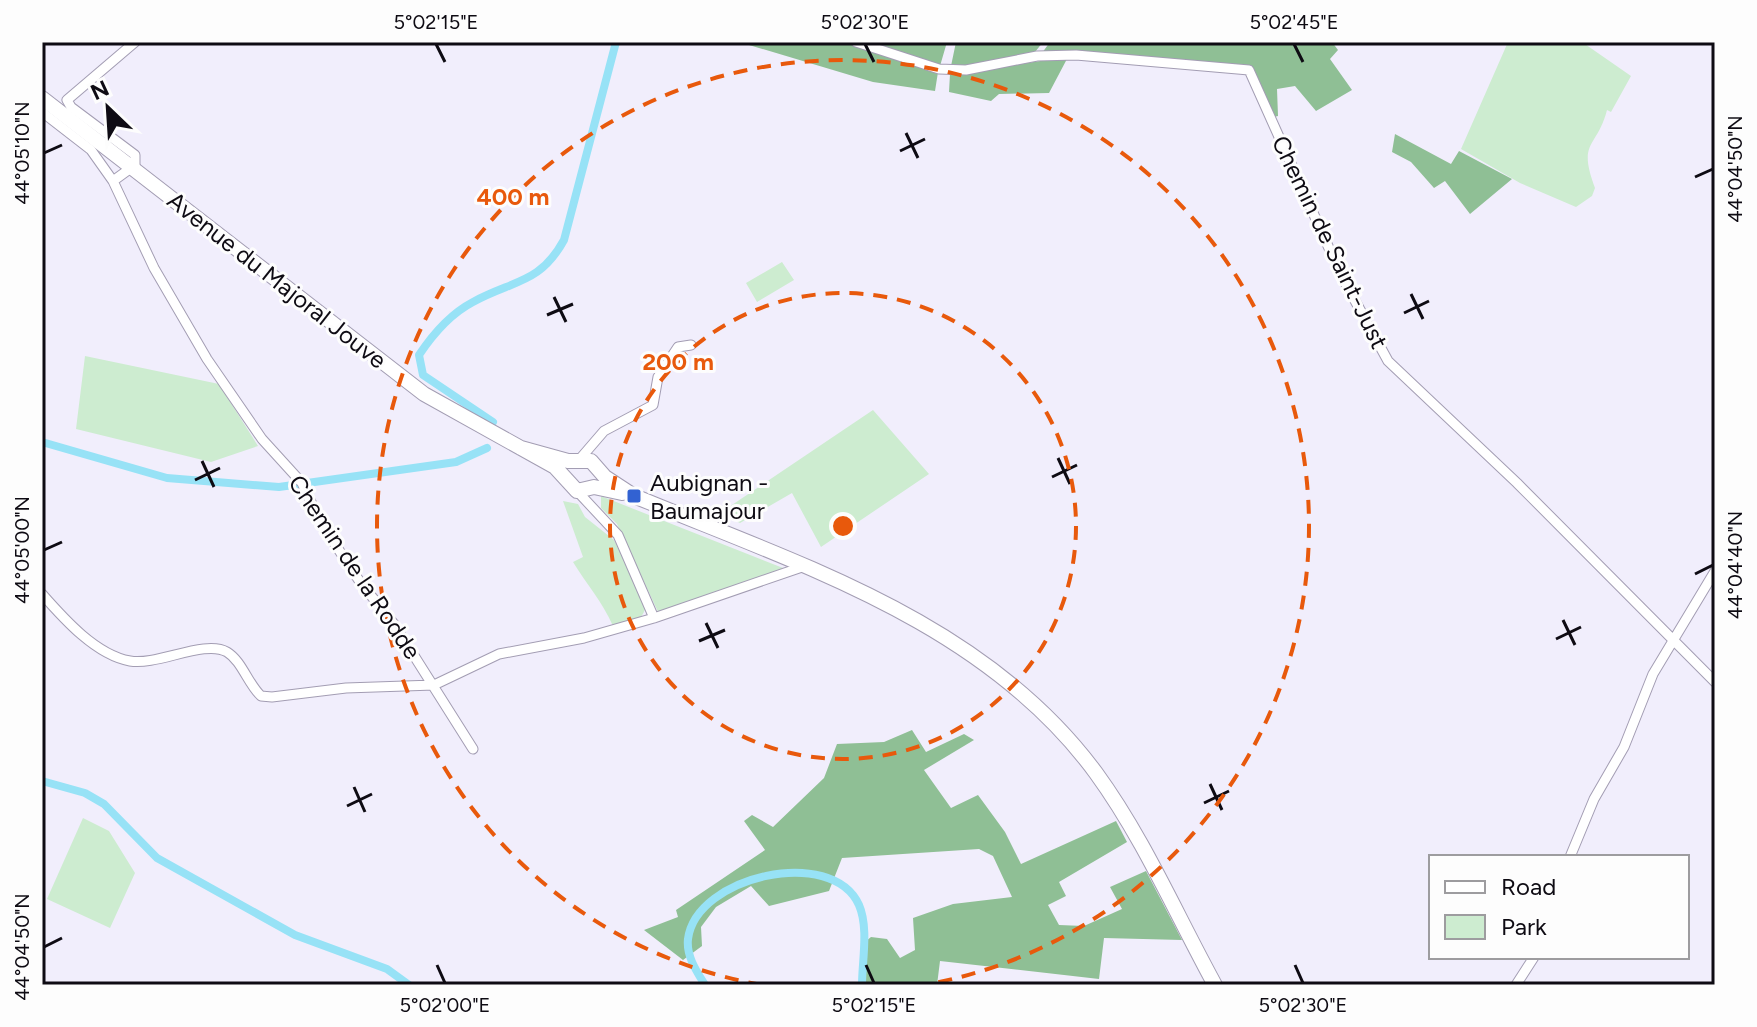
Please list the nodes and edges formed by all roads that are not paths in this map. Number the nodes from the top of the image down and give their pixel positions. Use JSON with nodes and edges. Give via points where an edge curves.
{"nodes":[{"id":1,"x":135,"y":42,"type":"edge"},
{"id":2,"x":856,"y":42,"type":"edge"},
{"id":3,"x":42,"y":98,"type":"edge"},
{"id":4,"x":42,"y":112,"type":"edge"},
{"id":5,"x":132,"y":168,"type":"junction"},
{"id":6,"x":113,"y":181,"type":"junction"},
{"id":7,"x":691,"y":345,"type":"dead end"},
{"id":8,"x":597,"y":439,"type":"junction"},
{"id":9,"x":521,"y":448,"type":"junction"},
{"id":10,"x":577,"y":460,"type":"junction"},
{"id":11,"x":597,"y":467,"type":"junction"},
{"id":12,"x":567,"y":477,"type":"junction"},
{"id":13,"x":588,"y":489,"type":"junction"},
{"id":14,"x":634,"y":496,"type":"junction"},
{"id":15,"x":802,"y":567,"type":"junction"},
{"id":16,"x":1715,"y":571,"type":"edge"},
{"id":17,"x":42,"y":594,"type":"edge"},
{"id":18,"x":654,"y":618,"type":"junction"},
{"id":19,"x":1674,"y":641,"type":"junction"},
{"id":20,"x":1715,"y":682,"type":"edge"},
{"id":21,"x":434,"y":685,"type":"junction"},
{"id":22,"x":473,"y":749,"type":"dead end"},
{"id":23,"x":1571,"y":855,"type":"edge"},
{"id":24,"x":1533,"y":959,"type":"edge"},
{"id":25,"x":1215,"y":985,"type":"edge"},
{"id":26,"x":1516,"y":985,"type":"edge"}],
"edges":[{"from":1,"to":5,"type":"street","via":[[67,100],[132,151],[137,160]]},
{"from":2,"to":19,"type":"street","name":"Chemin de Saint-Just","via":[[939,69],[1076,55],[1249,70],[1341,275],[1388,361]]},
{"from":3,"to":5,"type":"main road","name":"Avenue du Majoral Jouve"},
{"from":4,"to":6,"type":"street","name":"Chemin de la Rodde","via":[[91,150]]},
{"from":5,"to":6,"type":"street"},
{"from":5,"to":9,"type":"main road","name":"Avenue du Majoral Jouve","via":[[424,394]]},
{"from":6,"to":21,"type":"street","name":"Chemin de la Rodde","via":[[154,268],[207,359],[262,439],[305,486],[321,523]]},
{"from":7,"to":8,"type":"street","via":[[678,347],[658,377],[649,409]]},
{"from":8,"to":10,"type":"street"},
{"from":8,"to":11,"type":"street"},
{"from":9,"to":10,"type":"main road","name":"Avenue du Majoral Jouve"},
{"from":9,"to":12,"type":"main road","name":"Avenue du Majoral Jouve"},
{"from":10,"to":11,"type":"main road","name":"Avenue du Majoral Jouve"},
{"from":10,"to":12,"type":"main road"},
{"from":11,"to":13,"type":"main road","via":[[599,479]]},
{"from":11,"to":14,"type":"main road","name":"Avenue du Majoral Jouve"},
{"from":12,"to":13,"type":"main road","name":"Avenue du Majoral Jouve"},
{"from":13,"to":14,"type":"main road","name":"Avenue du Majoral Jouve"},
{"from":13,"to":18,"type":"street","via":[[596,514],[618,535]]},
{"from":14,"to":15,"type":"main road","name":"Avenue du Majoral Jouve"},
{"from":15,"to":18,"type":"street"},
{"from":15,"to":25,"type":"main road","name":"Avenue du Majoral Jouve","via":[[949,637],[1046,714],[1114,799]]},
{"from":16,"to":19,"type":"street"},
{"from":17,"to":21,"type":"street","via":[[92,642],[121,659],[143,662],[226,651],[261,696]]},
{"from":18,"to":21,"type":"street","via":[[499,654]]},
{"from":19,"to":20,"type":"street","name":"Chemin de Saint-Just"},
{"from":19,"to":23,"type":"street","via":[[1653,674]]},
{"from":21,"to":22,"type":"street","name":"Chemin de la Rodde"},
{"from":24,"to":26,"type":"street"}]}
